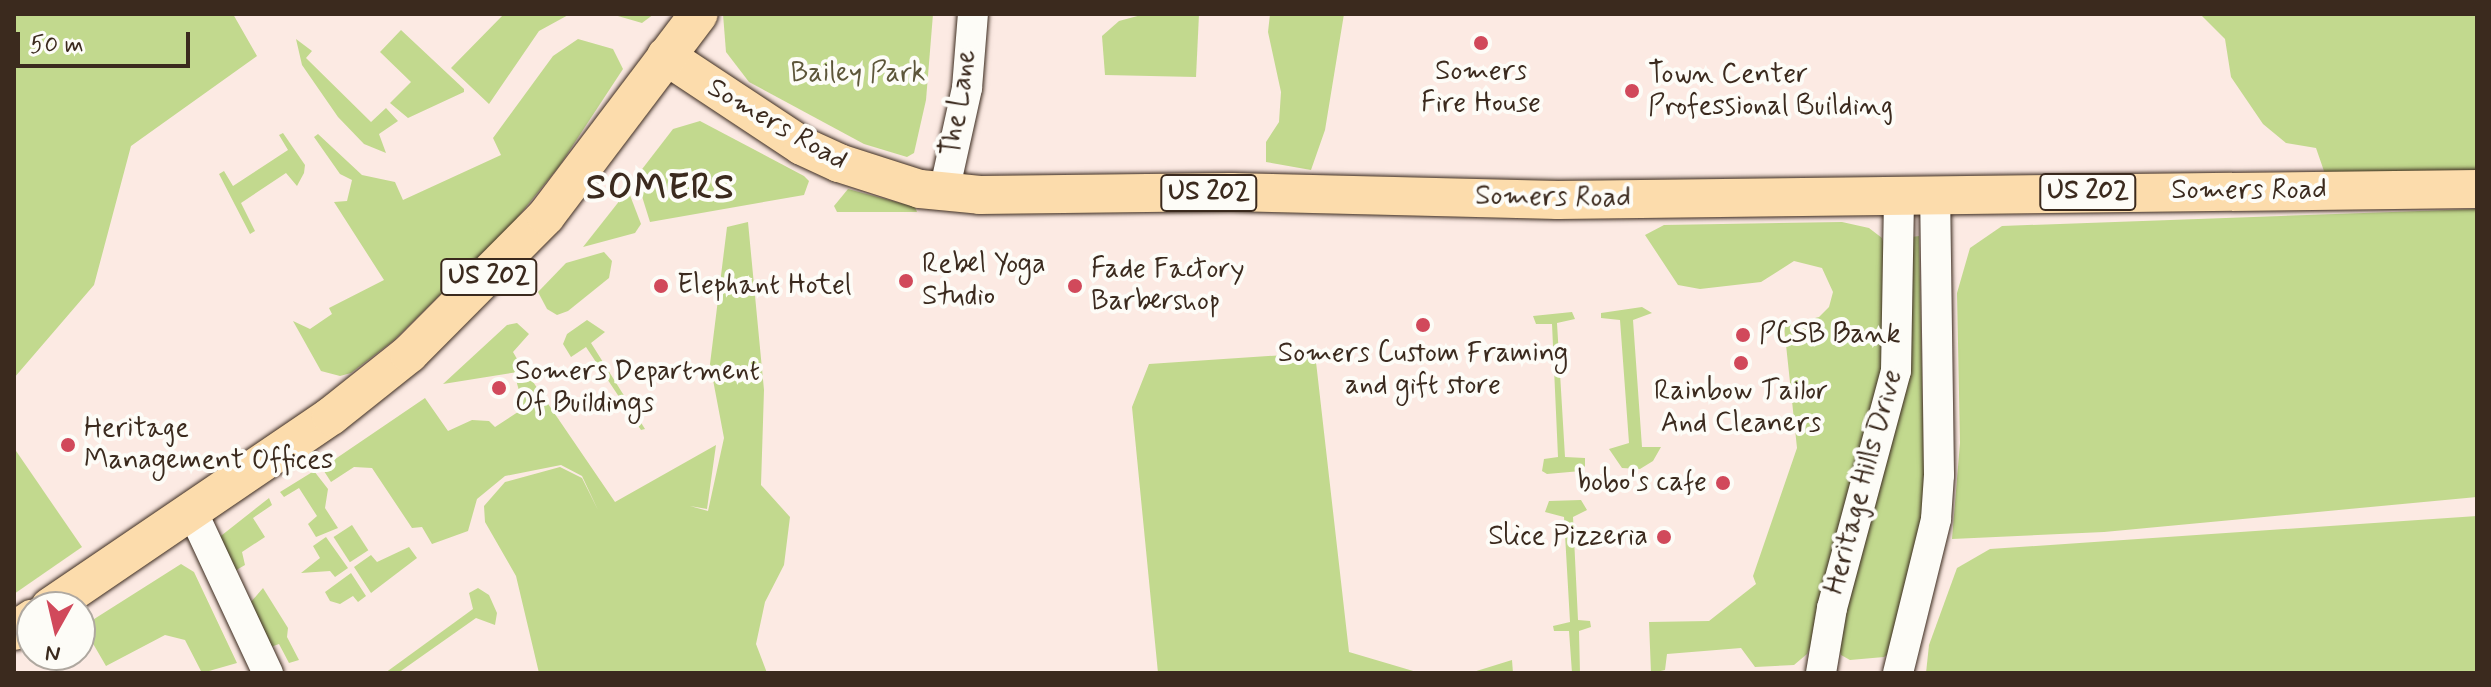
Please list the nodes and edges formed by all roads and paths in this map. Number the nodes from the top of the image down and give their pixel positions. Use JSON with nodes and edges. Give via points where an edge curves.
{"nodes":[{"id":1,"x":699,"y":14,"type":"edge"},
{"id":2,"x":973,"y":14,"type":"edge"},
{"id":3,"x":666,"y":56,"type":"junction"},
{"id":4,"x":2477,"y":189,"type":"edge"},
{"id":5,"x":944,"y":192,"type":"junction"},
{"id":6,"x":1917,"y":195,"type":"junction"},
{"id":7,"x":192,"y":511,"type":"junction"},
{"id":8,"x":74,"y":591,"type":"edge"},
{"id":9,"x":268,"y":673,"type":"edge"},
{"id":10,"x":1821,"y":673,"type":"edge"},
{"id":11,"x":1898,"y":673,"type":"edge"}],
"edges":[{"from":1,"to":3,"type":"main road"},
{"from":2,"to":5,"type":"street","name":"The Lane","via":[[967,88]]},
{"from":3,"to":5,"type":"main road","name":"Somers Road","number":"US 202","via":[[802,146],[890,182]]},
{"from":3,"to":7,"type":"main road","number":"US 202","via":[[546,216],[455,311],[353,399]]},
{"from":4,"to":6,"type":"main road","name":"Somers Road","number":"US 202"},
{"from":5,"to":6,"type":"main road","name":"Somers Road","number":"US 202","via":[[1558,200]]},
{"from":6,"to":10,"type":"street","name":"Heritage Hills Drive","via":[[1896,371],[1832,608]]},
{"from":6,"to":11,"type":"street","name":"Heritage Hills Drive","via":[[1939,475],[1936,519]]},
{"from":7,"to":8,"type":"main road","number":"US 202"},
{"from":7,"to":9,"type":"street"}]}
